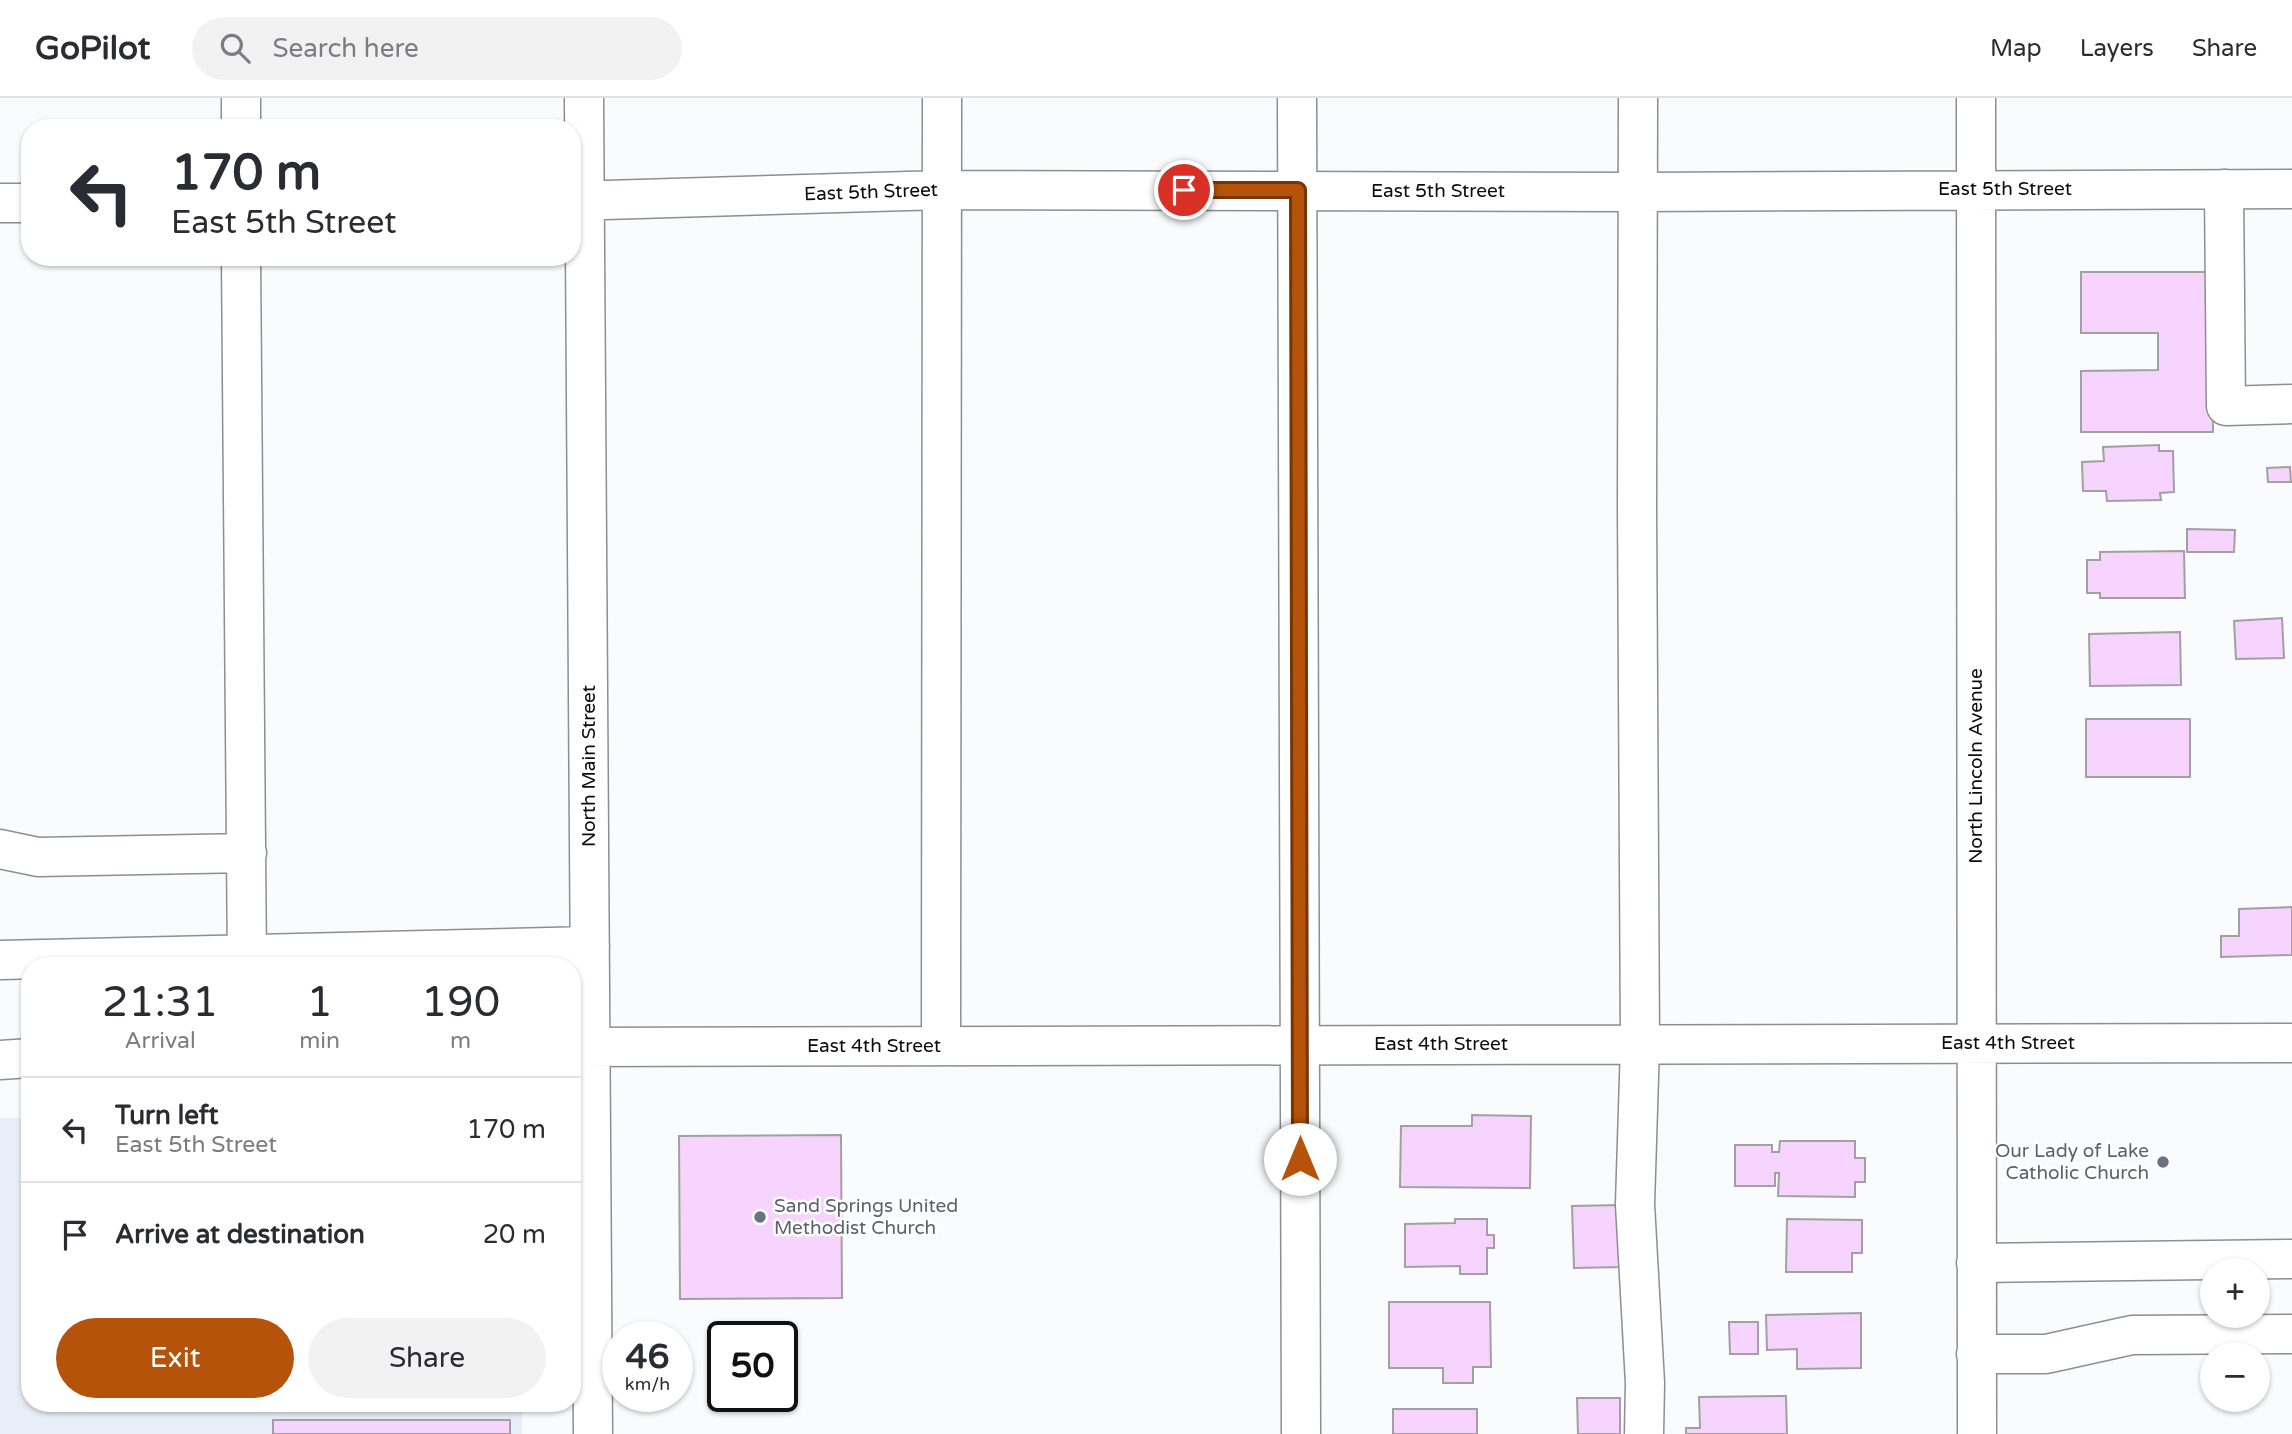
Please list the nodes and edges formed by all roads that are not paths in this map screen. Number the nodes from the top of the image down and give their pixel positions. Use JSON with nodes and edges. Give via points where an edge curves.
{"nodes":[{"id":1,"x":241,"y":98,"type":"edge"},
{"id":2,"x":584,"y":98,"type":"edge"},
{"id":3,"x":942,"y":98,"type":"edge"},
{"id":4,"x":1297,"y":98,"type":"edge"},
{"id":5,"x":1638,"y":98,"type":"edge"},
{"id":6,"x":1976,"y":98,"type":"edge"},
{"id":7,"x":241,"y":119,"type":"edge"},
{"id":8,"x":581,"y":160,"type":"edge"},
{"id":9,"x":2224,"y":189,"type":"junction"},
{"id":10,"x":2292,"y":189,"type":"edge"},
{"id":11,"x":942,"y":190,"type":"junction"},
{"id":12,"x":1298,"y":190,"type":"junction"},
{"id":13,"x":1976,"y":190,"type":"junction"},
{"id":14,"x":1638,"y":192,"type":"junction"},
{"id":15,"x":581,"y":201,"type":"edge"},
{"id":16,"x":0,"y":203,"type":"edge"},
{"id":17,"x":21,"y":203,"type":"edge"},
{"id":18,"x":241,"y":266,"type":"edge"},
{"id":19,"x":580,"y":266,"type":"edge"},
{"id":20,"x":2292,"y":404,"type":"edge"},
{"id":21,"x":0,"y":849,"type":"edge"},
{"id":22,"x":247,"y":853,"type":"junction"},
{"id":23,"x":590,"y":946,"type":"junction"},
{"id":24,"x":247,"y":957,"type":"edge"},
{"id":25,"x":320,"y":957,"type":"edge"},
{"id":26,"x":0,"y":960,"type":"edge"},
{"id":27,"x":21,"y":960,"type":"edge"},
{"id":28,"x":1977,"y":1043,"type":"junction"},
{"id":29,"x":2292,"y":1043,"type":"edge"},
{"id":30,"x":1300,"y":1044,"type":"junction"},
{"id":31,"x":1640,"y":1045,"type":"junction"},
{"id":32,"x":941,"y":1046,"type":"junction"},
{"id":33,"x":582,"y":1047,"type":"edge"},
{"id":34,"x":21,"y":1059,"type":"edge"},
{"id":35,"x":0,"y":1060,"type":"edge"},
{"id":36,"x":2292,"y":1259,"type":"edge"},
{"id":37,"x":1976,"y":1263,"type":"junction"},
{"id":38,"x":2292,"y":1334,"type":"edge"},
{"id":39,"x":1976,"y":1354,"type":"junction"},
{"id":40,"x":593,"y":1434,"type":"edge"},
{"id":41,"x":1301,"y":1434,"type":"edge"},
{"id":42,"x":1644,"y":1434,"type":"edge"},
{"id":43,"x":1977,"y":1434,"type":"edge"}],
"edges":[{"from":1,"to":7,"type":"street"},
{"from":2,"to":8,"type":"street","name":"North Main Street"},
{"from":3,"to":11,"type":"street"},
{"from":4,"to":12,"type":"street"},
{"from":5,"to":14,"type":"street"},
{"from":6,"to":13,"type":"street","name":"North Lincoln Avenue"},
{"from":9,"to":10,"type":"street","name":"East 5th Street"},
{"from":9,"to":13,"type":"street","name":"East 5th Street"},
{"from":9,"to":20,"type":"street","via":[[2226,406]]},
{"from":11,"to":12,"type":"street","name":"East 5th Street"},
{"from":11,"to":15,"type":"street","name":"East 5th Street"},
{"from":11,"to":32,"type":"street"},
{"from":12,"to":14,"type":"street","name":"East 5th Street"},
{"from":12,"to":30,"type":"street"},
{"from":13,"to":14,"type":"street","name":"East 5th Street"},
{"from":13,"to":28,"type":"street","name":"North Lincoln Avenue"},
{"from":14,"to":31,"type":"street"},
{"from":16,"to":17,"type":"street"},
{"from":18,"to":22,"type":"street"},
{"from":19,"to":23,"type":"street","name":"North Main Street"},
{"from":21,"to":22,"type":"street","via":[[38,857]]},
{"from":22,"to":24,"type":"street"},
{"from":23,"to":25,"type":"street"},
{"from":23,"to":33,"type":"street","name":"North Main Street"},
{"from":26,"to":27,"type":"street"},
{"from":28,"to":29,"type":"street","name":"East 4th Street"},
{"from":28,"to":31,"type":"street","name":"East 4th Street"},
{"from":28,"to":37,"type":"street","name":"North Lincoln Avenue"},
{"from":30,"to":31,"type":"street","name":"East 4th Street"},
{"from":30,"to":32,"type":"street","name":"East 4th Street"},
{"from":30,"to":41,"type":"street"},
{"from":31,"to":42,"type":"street","via":[[1635,1204]]},
{"from":32,"to":33,"type":"street","name":"East 4th Street"},
{"from":33,"to":40,"type":"street","name":"North Main Street"},
{"from":34,"to":35,"type":"street"},
{"from":36,"to":37,"type":"street"},
{"from":37,"to":39,"type":"street","name":"North Lincoln Avenue"},
{"from":38,"to":39,"type":"street","via":[[2132,1335],[2046,1354]]},
{"from":39,"to":43,"type":"street","name":"North Lincoln Avenue"}]}
